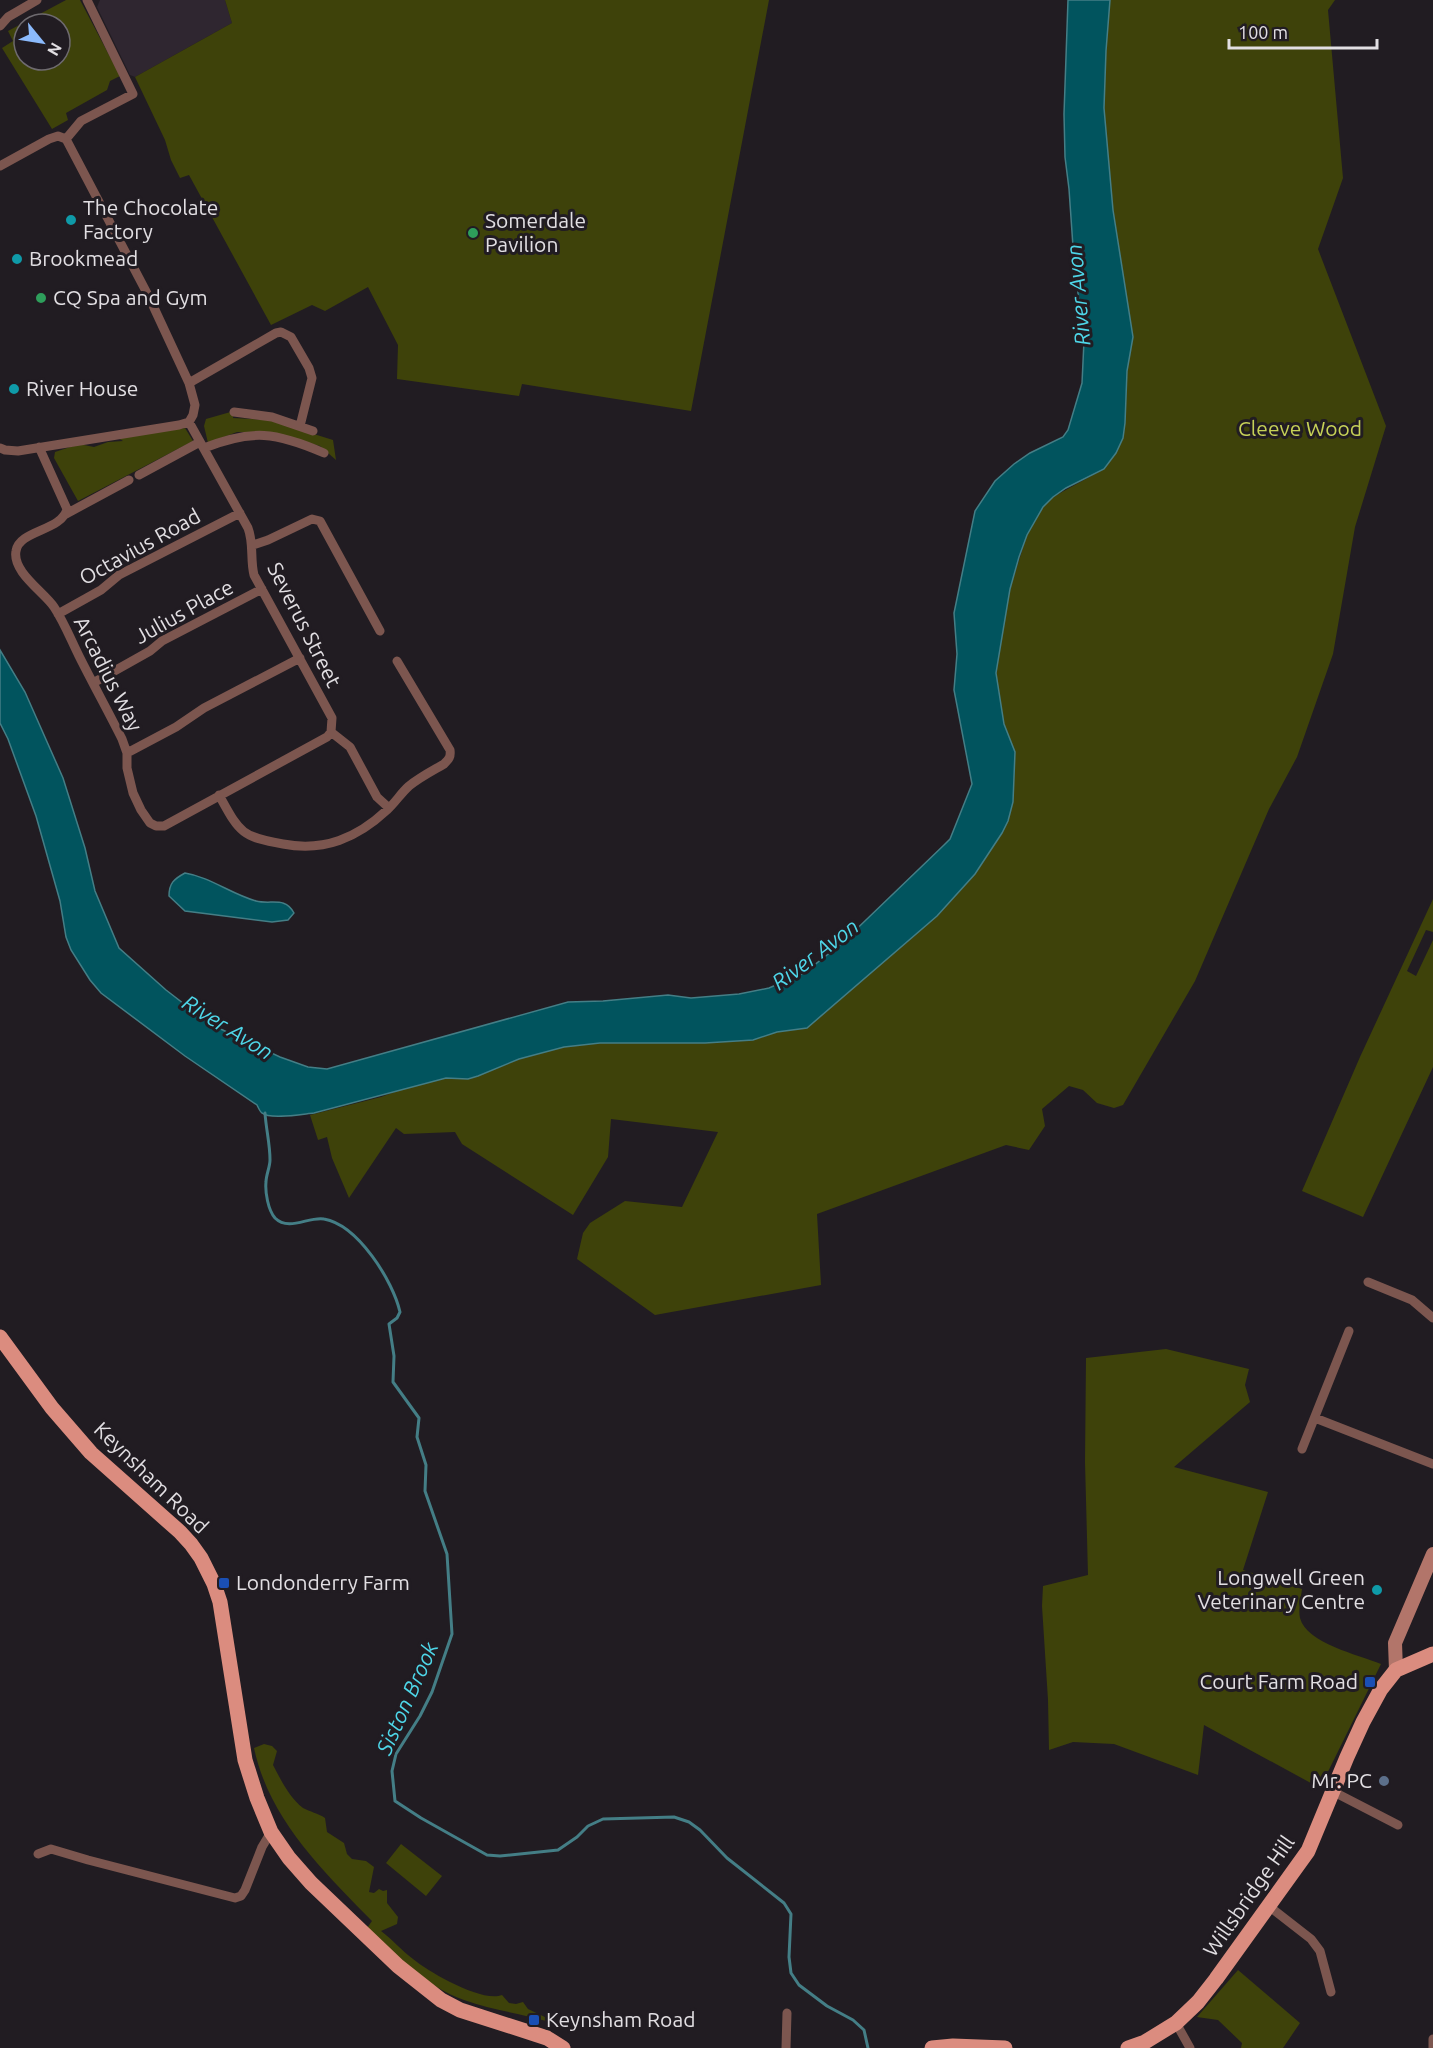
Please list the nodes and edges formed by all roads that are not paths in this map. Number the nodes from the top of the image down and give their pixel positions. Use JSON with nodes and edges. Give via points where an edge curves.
{"nodes":[{"id":1,"x":37,"y":0,"type":"edge"},
{"id":2,"x":87,"y":0,"type":"edge"},
{"id":3,"x":0,"y":26,"type":"edge"},
{"id":4,"x":66,"y":139,"type":"junction"},
{"id":5,"x":0,"y":166,"type":"edge"},
{"id":6,"x":189,"y":383,"type":"junction"},
{"id":7,"x":234,"y":411,"type":"dead end"},
{"id":8,"x":189,"y":422,"type":"junction"},
{"id":9,"x":300,"y":426,"type":"junction"},
{"id":10,"x":313,"y":430,"type":"dead end"},
{"id":11,"x":202,"y":445,"type":"junction"},
{"id":12,"x":39,"y":447,"type":"junction"},
{"id":13,"x":3,"y":449,"type":"edge"},
{"id":14,"x":324,"y":453,"type":"dead end"},
{"id":15,"x":0,"y":459,"type":"edge"},
{"id":16,"x":139,"y":475,"type":"dead end"},
{"id":17,"x":129,"y":480,"type":"dead end"},
{"id":18,"x":240,"y":513,"type":"junction"},
{"id":19,"x":66,"y":514,"type":"junction"},
{"id":20,"x":253,"y":545,"type":"junction"},
{"id":21,"x":262,"y":589,"type":"junction"},
{"id":22,"x":58,"y":614,"type":"junction"},
{"id":23,"x":380,"y":631,"type":"dead end"},
{"id":24,"x":300,"y":658,"type":"junction"},
{"id":25,"x":397,"y":661,"type":"dead end"},
{"id":26,"x":93,"y":683,"type":"junction"},
{"id":27,"x":331,"y":732,"type":"junction"},
{"id":28,"x":127,"y":753,"type":"junction"},
{"id":29,"x":219,"y":795,"type":"junction"},
{"id":30,"x":389,"y":808,"type":"junction"},
{"id":31,"x":1368,"y":1282,"type":"dead end"},
{"id":32,"x":1433,"y":1318,"type":"edge"},
{"id":33,"x":1349,"y":1331,"type":"dead end"},
{"id":34,"x":0,"y":1337,"type":"edge"},
{"id":35,"x":1315,"y":1418,"type":"junction"},
{"id":36,"x":1302,"y":1449,"type":"dead end"},
{"id":37,"x":1433,"y":1464,"type":"edge"},
{"id":38,"x":1433,"y":1554,"type":"edge"},
{"id":39,"x":1433,"y":1654,"type":"edge"},
{"id":40,"x":1396,"y":1670,"type":"junction"},
{"id":41,"x":1334,"y":1792,"type":"junction"},
{"id":42,"x":1398,"y":1825,"type":"dead end"},
{"id":43,"x":271,"y":1832,"type":"junction"},
{"id":44,"x":38,"y":1854,"type":"dead end"},
{"id":45,"x":1270,"y":1907,"type":"junction"},
{"id":46,"x":1340,"y":1976,"type":"dead end"},
{"id":47,"x":1328,"y":1978,"type":"junction"},
{"id":48,"x":1330,"y":1992,"type":"dead end"},
{"id":49,"x":787,"y":2013,"type":"dead end"},
{"id":50,"x":1176,"y":2024,"type":"junction"},
{"id":51,"x":1433,"y":2039,"type":"edge"},
{"id":52,"x":563,"y":2048,"type":"edge"},
{"id":53,"x":786,"y":2048,"type":"edge"},
{"id":54,"x":932,"y":2048,"type":"edge"},
{"id":55,"x":1005,"y":2048,"type":"edge"},
{"id":56,"x":1128,"y":2048,"type":"edge"},
{"id":57,"x":1190,"y":2048,"type":"edge"},
{"id":58,"x":1432,"y":2048,"type":"edge"}],
"edges":[{"from":1,"to":3,"type":"street"},
{"from":2,"to":4,"type":"street","via":[[133,94],[81,121]]},
{"from":4,"to":5,"type":"street","via":[[49,139]]},
{"from":4,"to":6,"type":"street"},
{"from":6,"to":8,"type":"street","via":[[195,405]]},
{"from":6,"to":9,"type":"street","via":[[276,333],[286,334],[312,378]]},
{"from":7,"to":9,"type":"street"},
{"from":8,"to":11,"type":"street","name":"Severus Street"},
{"from":8,"to":12,"type":"street"},
{"from":9,"to":10,"type":"street"},
{"from":11,"to":14,"type":"street","via":[[256,435],[290,439]]},
{"from":11,"to":16,"type":"street"},
{"from":11,"to":18,"type":"street","name":"Severus Street"},
{"from":12,"to":13,"type":"street"},
{"from":12,"to":19,"type":"street","via":[[66,504]]},
{"from":13,"to":15,"type":"street"},
{"from":17,"to":19,"type":"street","name":"Arcadius Way"},
{"from":18,"to":20,"type":"street","name":"Severus Street"},
{"from":18,"to":22,"type":"street","name":"Octavius Road","via":[[119,575]]},
{"from":19,"to":22,"type":"street","name":"Arcadius Way","via":[[18,544],[15,551],[32,584]]},
{"from":20,"to":21,"type":"street","name":"Severus Street","via":[[252,567]]},
{"from":20,"to":23,"type":"street","via":[[312,519],[320,521]]},
{"from":21,"to":24,"type":"street","name":"Severus Street"},
{"from":21,"to":26,"type":"street","name":"Julius Place","via":[[162,641]]},
{"from":22,"to":26,"type":"street","name":"Arcadius Way"},
{"from":24,"to":27,"type":"street","name":"Severus Street","via":[[332,718]]},
{"from":24,"to":28,"type":"street"},
{"from":25,"to":30,"type":"street","via":[[450,755],[449,760],[411,785]]},
{"from":26,"to":28,"type":"street","name":"Arcadius Way"},
{"from":27,"to":29,"type":"street","name":"Arcadius Way"},
{"from":27,"to":30,"type":"street","via":[[350,747],[377,797]]},
{"from":28,"to":29,"type":"street","name":"Arcadius Way","via":[[133,793],[150,823],[156,826],[164,826]]},
{"from":29,"to":30,"type":"street","via":[[240,830],[302,848],[351,836]]},
{"from":31,"to":32,"type":"street","via":[[1412,1300]]},
{"from":33,"to":35,"type":"street"},
{"from":34,"to":43,"type":"main road","name":"Keynsham Road","via":[[91,1454],[180,1532],[201,1558],[220,1602],[245,1760]]},
{"from":35,"to":36,"type":"street"},
{"from":35,"to":37,"type":"street"},
{"from":38,"to":40,"type":"street","via":[[1395,1643]]},
{"from":39,"to":40,"type":"main road"},
{"from":40,"to":41,"type":"main road","name":"Willsbridge Hill","via":[[1373,1702]]},
{"from":41,"to":42,"type":"street"},
{"from":41,"to":45,"type":"main road","name":"Willsbridge Hill","via":[[1308,1851]]},
{"from":43,"to":44,"type":"street","via":[[245,1890],[236,1898],[51,1848]]},
{"from":43,"to":52,"type":"main road","name":"Keynsham Road","via":[[312,1883],[423,1988],[460,2010],[547,2038]]},
{"from":45,"to":47,"type":"street","via":[[1311,1939],[1320,1951]]},
{"from":45,"to":50,"type":"main road","name":"Willsbridge Hill","via":[[1216,1980]]},
{"from":46,"to":47,"type":"street"},
{"from":47,"to":48,"type":"street"},
{"from":49,"to":53,"type":"street"},
{"from":50,"to":56,"type":"main road","name":"Willsbridge Hill"},
{"from":50,"to":57,"type":"street"},
{"from":51,"to":58,"type":"street"},
{"from":54,"to":55,"type":"main road"}]}
